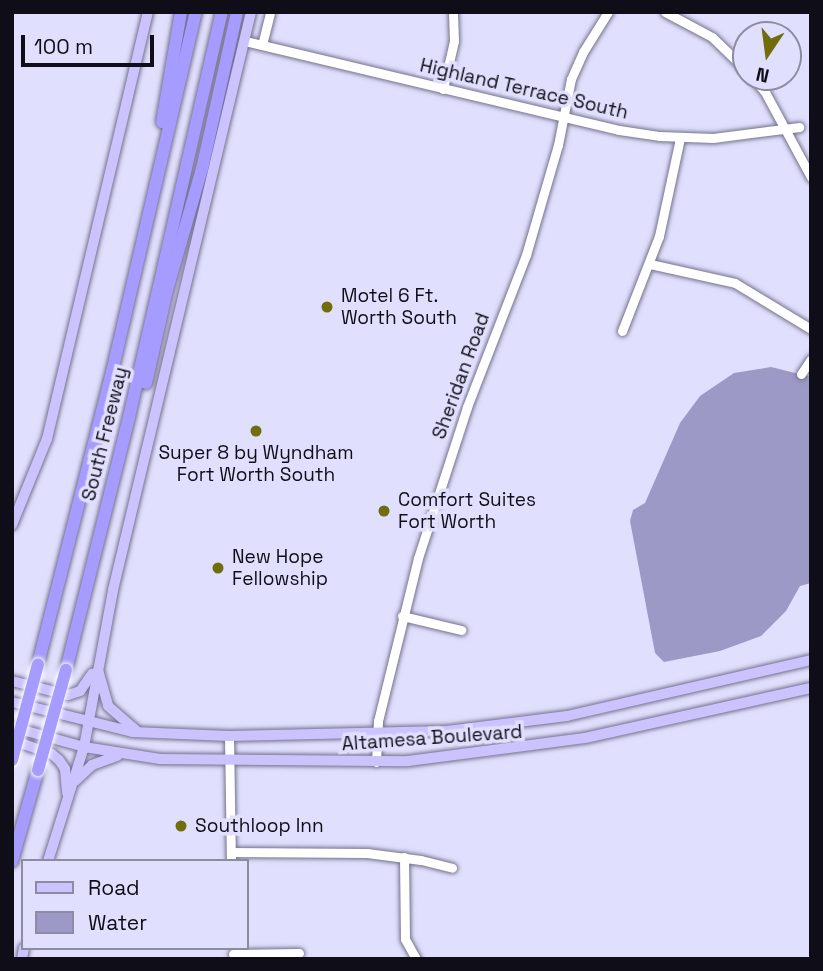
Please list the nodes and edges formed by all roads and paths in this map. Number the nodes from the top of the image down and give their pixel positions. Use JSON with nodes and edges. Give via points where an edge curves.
{"nodes":[{"id":1,"x":148,"y":12,"type":"edge"},
{"id":2,"x":181,"y":12,"type":"edge"},
{"id":3,"x":196,"y":12,"type":"edge"},
{"id":4,"x":222,"y":12,"type":"edge"},
{"id":5,"x":237,"y":12,"type":"edge"},
{"id":6,"x":251,"y":12,"type":"edge"},
{"id":7,"x":270,"y":12,"type":"edge"},
{"id":8,"x":453,"y":12,"type":"edge"},
{"id":9,"x":608,"y":12,"type":"edge"},
{"id":10,"x":665,"y":12,"type":"edge"},
{"id":11,"x":245,"y":41,"type":"junction"},
{"id":12,"x":262,"y":46,"type":"junction"},
{"id":13,"x":732,"y":56,"type":"edge"},
{"id":14,"x":443,"y":89,"type":"junction"},
{"id":15,"x":764,"y":91,"type":"edge"},
{"id":16,"x":564,"y":117,"type":"junction"},
{"id":17,"x":799,"y":127,"type":"dead end"},
{"id":18,"x":786,"y":130,"type":"junction"},
{"id":19,"x":680,"y":138,"type":"junction"},
{"id":20,"x":811,"y":177,"type":"edge"},
{"id":21,"x":141,"y":251,"type":"junction"},
{"id":22,"x":650,"y":264,"type":"junction"},
{"id":23,"x":811,"y":329,"type":"edge"},
{"id":24,"x":622,"y":331,"type":"dead end"},
{"id":25,"x":811,"y":359,"type":"edge"},
{"id":26,"x":801,"y":374,"type":"dead end"},
{"id":27,"x":129,"y":417,"type":"junction"},
{"id":28,"x":12,"y":525,"type":"edge"},
{"id":29,"x":402,"y":617,"type":"junction"},
{"id":30,"x":461,"y":630,"type":"dead end"},
{"id":31,"x":811,"y":660,"type":"edge"},
{"id":32,"x":97,"y":664,"type":"junction"},
{"id":33,"x":12,"y":681,"type":"edge"},
{"id":34,"x":811,"y":688,"type":"edge"},
{"id":35,"x":12,"y":702,"type":"edge"},
{"id":36,"x":86,"y":723,"type":"junction"},
{"id":37,"x":12,"y":726,"type":"edge"},
{"id":38,"x":139,"y":732,"type":"junction"},
{"id":39,"x":377,"y":735,"type":"junction"},
{"id":40,"x":229,"y":736,"type":"junction"},
{"id":41,"x":12,"y":740,"type":"edge"},
{"id":42,"x":84,"y":747,"type":"junction"},
{"id":43,"x":121,"y":755,"type":"junction"},
{"id":44,"x":12,"y":760,"type":"edge"},
{"id":45,"x":229,"y":762,"type":"junction"},
{"id":46,"x":376,"y":762,"type":"junction"},
{"id":47,"x":73,"y":783,"type":"junction"},
{"id":48,"x":66,"y":806,"type":"junction"},
{"id":49,"x":231,"y":857,"type":"edge"},
{"id":50,"x":404,"y":857,"type":"junction"},
{"id":51,"x":49,"y":859,"type":"edge"},
{"id":52,"x":12,"y":861,"type":"edge"},
{"id":53,"x":452,"y":868,"type":"dead end"},
{"id":54,"x":299,"y":953,"type":"dead end"},
{"id":55,"x":233,"y":954,"type":"edge"},
{"id":56,"x":416,"y":959,"type":"edge"}],
"edges":[{"from":1,"to":28,"type":"main road","via":[[47,439]]},
{"from":2,"to":21,"type":"highway"},
{"from":3,"to":21,"type":"highway","name":"South Freeway"},
{"from":4,"to":27,"type":"highway","name":"South Freeway"},
{"from":5,"to":27,"type":"highway","via":[[141,403]]},
{"from":6,"to":11,"type":"main road"},
{"from":7,"to":12,"type":"street"},
{"from":8,"to":14,"type":"street","via":[[454,41]]},
{"from":9,"to":16,"type":"street","name":"Sheridan Road","via":[[571,79]]},
{"from":10,"to":13,"type":"street","via":[[712,37]]},
{"from":11,"to":12,"type":"street","name":"Highland Terrace South"},
{"from":11,"to":32,"type":"main road"},
{"from":12,"to":14,"type":"street","name":"Highland Terrace South"},
{"from":14,"to":16,"type":"street","name":"Highland Terrace South"},
{"from":15,"to":18,"type":"street"},
{"from":16,"to":19,"type":"street","name":"Highland Terrace South"},
{"from":16,"to":29,"type":"street","name":"Sheridan Road","via":[[526,255],[467,407]]},
{"from":17,"to":18,"type":"street","name":"Highland Terrace South"},
{"from":18,"to":19,"type":"street","name":"Highland Terrace South"},
{"from":18,"to":20,"type":"street"},
{"from":19,"to":22,"type":"street"},
{"from":21,"to":44,"type":"highway","name":"South Freeway","bridge":true},
{"from":22,"to":23,"type":"street","via":[[735,283]]},
{"from":22,"to":24,"type":"street"},
{"from":25,"to":26,"type":"street"},
{"from":27,"to":52,"type":"highway","name":"South Freeway","bridge":true,"via":[[66,670]]},
{"from":29,"to":30,"type":"street"},
{"from":29,"to":39,"type":"street","name":"Sheridan Road"},
{"from":31,"to":39,"type":"main road","name":"Altamesa Boulevard","via":[[567,716]]},
{"from":32,"to":33,"type":"main road","via":[[87,684],[74,694]]},
{"from":32,"to":36,"type":"main road"},
{"from":32,"to":38,"type":"main road","via":[[108,706]]},
{"from":34,"to":46,"type":"main road","name":"Altamesa Boulevard","via":[[561,743]]},
{"from":35,"to":36,"type":"main road","name":"Altamesa Boulevard"},
{"from":36,"to":38,"type":"main road","name":"Altamesa Boulevard"},
{"from":36,"to":42,"type":"main road"},
{"from":37,"to":42,"type":"main road","name":"Altamesa Boulevard"},
{"from":38,"to":40,"type":"main road","name":"Altamesa Boulevard"},
{"from":39,"to":40,"type":"main road","name":"Altamesa Boulevard"},
{"from":39,"to":46,"type":"street","name":"Sheridan Road"},
{"from":40,"to":45,"type":"street"},
{"from":41,"to":48,"type":"main road","via":[[59,760],[67,779]]},
{"from":42,"to":43,"type":"main road","name":"Altamesa Boulevard"},
{"from":42,"to":47,"type":"main road"},
{"from":43,"to":45,"type":"main road","name":"Altamesa Boulevard"},
{"from":43,"to":47,"type":"main road","via":[[92,765]]},
{"from":45,"to":46,"type":"main road","name":"Altamesa Boulevard"},
{"from":45,"to":49,"type":"street"},
{"from":47,"to":48,"type":"main road"},
{"from":48,"to":51,"type":"main road"},
{"from":49,"to":50,"type":"street","via":[[367,853]]},
{"from":50,"to":53,"type":"street"},
{"from":50,"to":56,"type":"street","via":[[405,939]]},
{"from":54,"to":55,"type":"street"}]}
